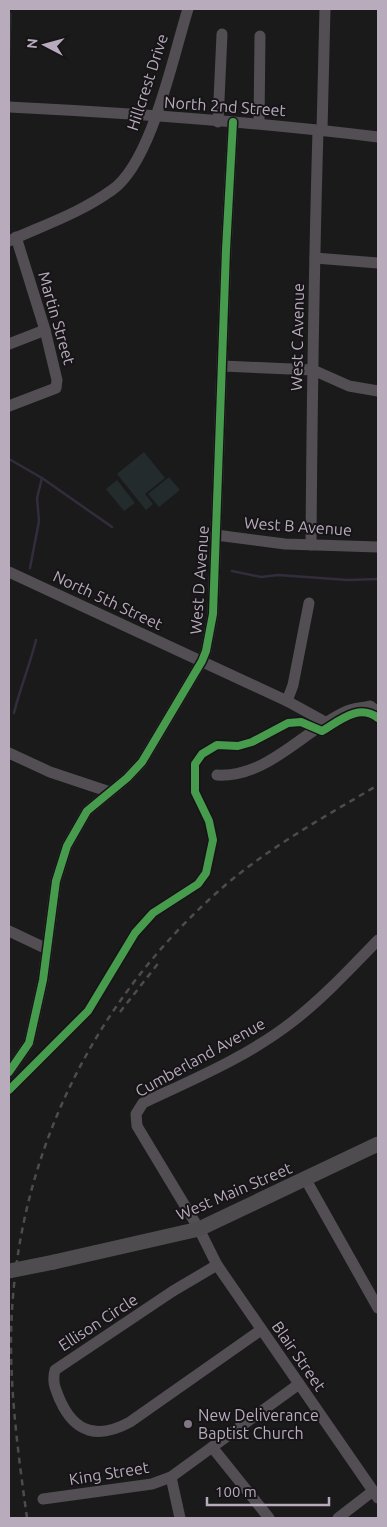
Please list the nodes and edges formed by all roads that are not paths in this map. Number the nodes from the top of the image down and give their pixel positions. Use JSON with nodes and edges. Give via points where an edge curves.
{"nodes":[{"id":1,"x":188,"y":9,"type":"edge"},
{"id":2,"x":326,"y":9,"type":"edge"},
{"id":3,"x":222,"y":34,"type":"dead end"},
{"id":4,"x":260,"y":36,"type":"dead end"},
{"id":5,"x":9,"y":107,"type":"edge"},
{"id":6,"x":156,"y":117,"type":"junction"},
{"id":7,"x":218,"y":122,"type":"junction"},
{"id":8,"x":233,"y":122,"type":"junction"},
{"id":9,"x":259,"y":123,"type":"junction"},
{"id":10,"x":320,"y":130,"type":"junction"},
{"id":11,"x":378,"y":137,"type":"edge"},
{"id":12,"x":12,"y":239,"type":"edge"},
{"id":13,"x":314,"y":258,"type":"junction"},
{"id":14,"x":378,"y":263,"type":"edge"},
{"id":15,"x":45,"y":330,"type":"junction"},
{"id":16,"x":9,"y":344,"type":"edge"},
{"id":17,"x":223,"y":366,"type":"junction"},
{"id":18,"x":313,"y":370,"type":"junction"},
{"id":19,"x":378,"y":391,"type":"edge"},
{"id":20,"x":9,"y":406,"type":"edge"},
{"id":21,"x":216,"y":535,"type":"junction"},
{"id":22,"x":310,"y":544,"type":"junction"},
{"id":23,"x":378,"y":547,"type":"edge"},
{"id":24,"x":9,"y":572,"type":"edge"},
{"id":25,"x":309,"y":603,"type":"dead end"},
{"id":26,"x":202,"y":661,"type":"junction"},
{"id":27,"x":287,"y":700,"type":"junction"},
{"id":28,"x":375,"y":707,"type":"edge"},
{"id":29,"x":327,"y":723,"type":"junction"},
{"id":30,"x":9,"y":753,"type":"edge"},
{"id":31,"x":216,"y":774,"type":"dead end"},
{"id":32,"x":110,"y":792,"type":"junction"},
{"id":33,"x":9,"y":931,"type":"edge"},
{"id":34,"x":378,"y":940,"type":"edge"},
{"id":35,"x":47,"y":949,"type":"junction"},
{"id":36,"x":9,"y":1072,"type":"edge"},
{"id":37,"x":378,"y":1144,"type":"edge"},
{"id":38,"x":306,"y":1180,"type":"junction"},
{"id":39,"x":199,"y":1229,"type":"junction"},
{"id":40,"x":218,"y":1265,"type":"junction"},
{"id":41,"x":9,"y":1271,"type":"edge"},
{"id":42,"x":378,"y":1308,"type":"edge"},
{"id":43,"x":262,"y":1330,"type":"junction"},
{"id":44,"x":299,"y":1384,"type":"junction"},
{"id":45,"x":212,"y":1447,"type":"junction"},
{"id":46,"x":171,"y":1477,"type":"junction"},
{"id":47,"x":376,"y":1494,"type":"edge"},
{"id":48,"x":43,"y":1500,"type":"dead end"},
{"id":49,"x":180,"y":1518,"type":"edge"},
{"id":50,"x":269,"y":1518,"type":"edge"},
{"id":51,"x":338,"y":1518,"type":"edge"}],
"edges":[{"from":1,"to":6,"type":"street","name":"Hillcrest Drive"},
{"from":2,"to":10,"type":"street","name":"West C Avenue"},
{"from":3,"to":7,"type":"street"},
{"from":4,"to":9,"type":"street"},
{"from":5,"to":6,"type":"street","name":"North 2nd Street"},
{"from":6,"to":7,"type":"street","name":"North 2nd Street"},
{"from":6,"to":12,"type":"street","name":"Hillcrest Drive","via":[[141,151],[113,189],[65,218]]},
{"from":7,"to":8,"type":"street","name":"North 2nd Street"},
{"from":8,"to":9,"type":"street","name":"North 2nd Street"},
{"from":8,"to":17,"type":"street","name":"West D Avenue"},
{"from":9,"to":10,"type":"street","name":"North 2nd Street"},
{"from":10,"to":11,"type":"street","name":"North 2nd Street"},
{"from":10,"to":13,"type":"street","name":"West C Avenue"},
{"from":12,"to":15,"type":"street","name":"Martin Street"},
{"from":13,"to":14,"type":"street"},
{"from":13,"to":18,"type":"street","name":"West C Avenue"},
{"from":15,"to":16,"type":"street"},
{"from":15,"to":20,"type":"street","name":"Martin Street","via":[[56,388]]},
{"from":17,"to":18,"type":"street"},
{"from":17,"to":21,"type":"street","name":"West D Avenue"},
{"from":18,"to":19,"type":"street","via":[[350,386]]},
{"from":18,"to":22,"type":"street","name":"West C Avenue"},
{"from":21,"to":22,"type":"street","name":"West B Avenue"},
{"from":21,"to":26,"type":"street","name":"West D Avenue","via":[[213,614]]},
{"from":22,"to":23,"type":"street","name":"West B Avenue"},
{"from":24,"to":26,"type":"street","name":"North 5th Street"},
{"from":25,"to":27,"type":"street","via":[[293,685]]},
{"from":26,"to":27,"type":"street","name":"North 5th Street"},
{"from":26,"to":32,"type":"street","name":"West D Avenue","via":[[142,762]]},
{"from":27,"to":29,"type":"street","name":"North 5th Street"},
{"from":28,"to":29,"type":"street","via":[[347,711]]},
{"from":29,"to":31,"type":"street","via":[[268,761],[234,776]]},
{"from":30,"to":32,"type":"street","via":[[50,772]]},
{"from":32,"to":35,"type":"street","name":"West D Avenue","via":[[87,811],[67,846],[56,881]]},
{"from":33,"to":35,"type":"street"},
{"from":34,"to":39,"type":"street","name":"Cumberland Avenue","via":[[291,1023],[240,1056],[138,1107],[137,1126]]},
{"from":35,"to":36,"type":"street","name":"West D Avenue","via":[[29,1043]]},
{"from":37,"to":38,"type":"main road","name":"West Main Street"},
{"from":38,"to":39,"type":"main road","name":"West Main Street"},
{"from":38,"to":42,"type":"street"},
{"from":39,"to":40,"type":"street","name":"Blair Street"},
{"from":39,"to":41,"type":"main road","name":"West Main Street","bridge":true},
{"from":40,"to":43,"type":"street","name":"Blair Street"},
{"from":40,"to":43,"type":"street","name":"Ellison Circle","via":[[173,1291],[55,1370],[52,1381],[65,1411],[83,1428],[95,1432],[113,1431]]},
{"from":43,"to":44,"type":"street","name":"Blair Street"},
{"from":44,"to":45,"type":"street","name":"King Street"},
{"from":44,"to":47,"type":"street","name":"Blair Street"},
{"from":45,"to":46,"type":"street","name":"King Street"},
{"from":45,"to":50,"type":"street"},
{"from":46,"to":48,"type":"street","name":"King Street","via":[[152,1484]]},
{"from":46,"to":49,"type":"street"},
{"from":47,"to":51,"type":"street"}]}
